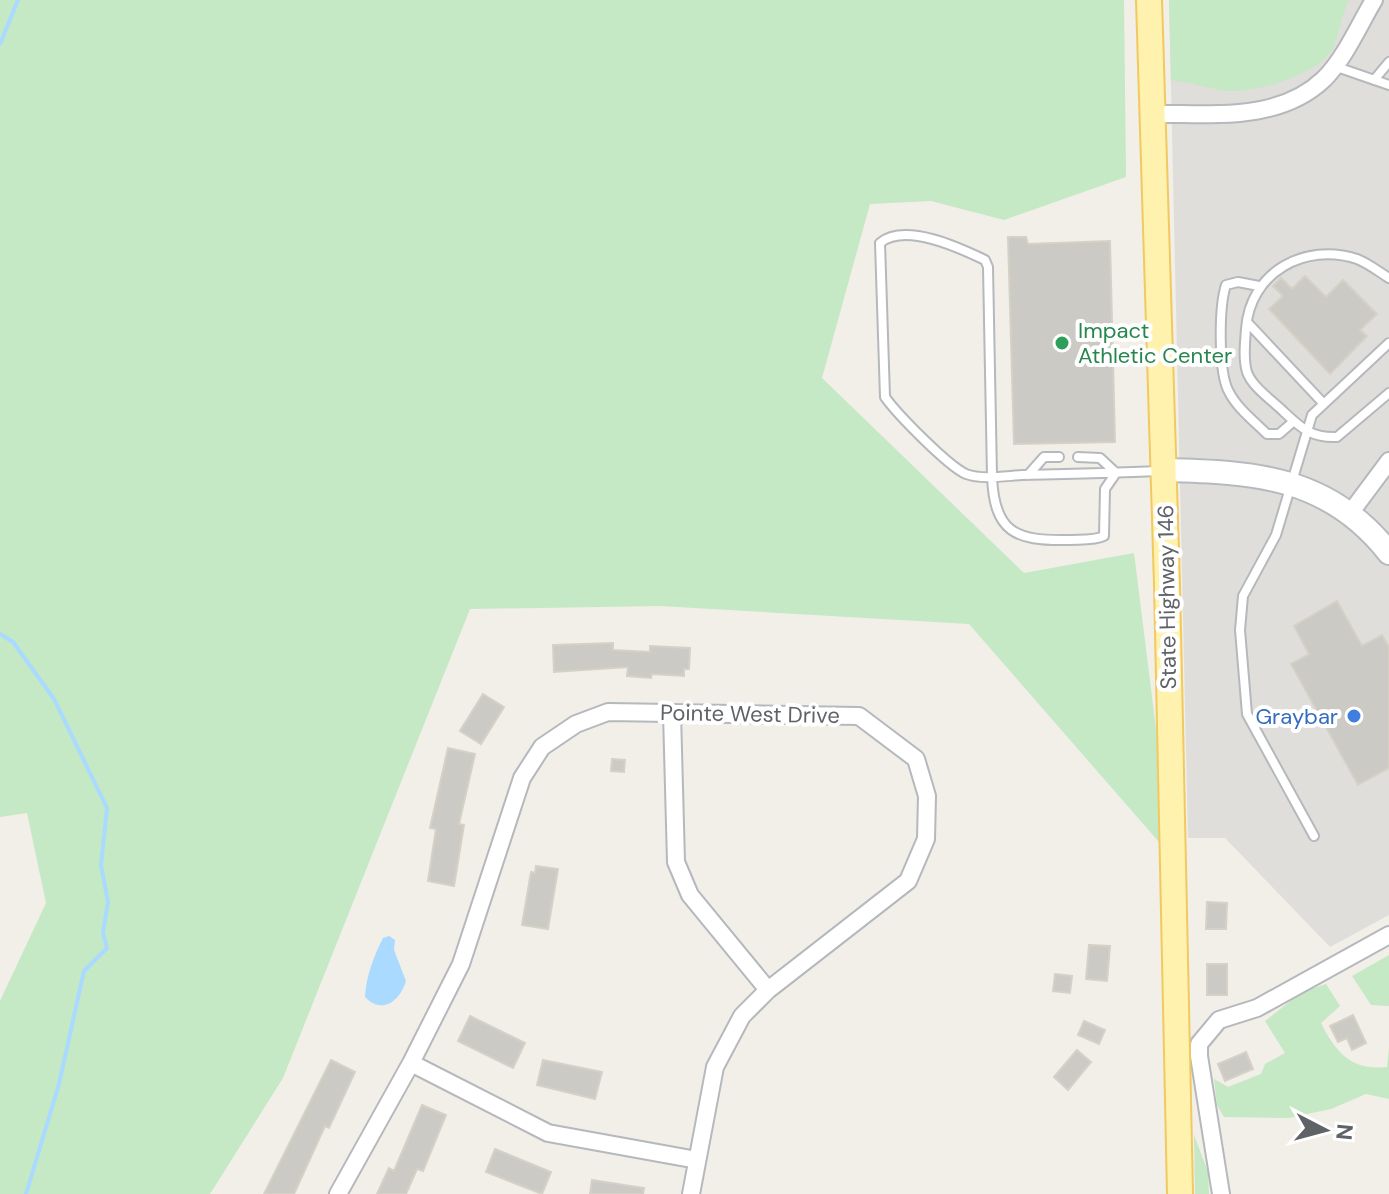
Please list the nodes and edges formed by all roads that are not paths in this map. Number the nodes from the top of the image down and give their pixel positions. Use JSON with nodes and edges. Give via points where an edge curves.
{"nodes":[{"id":1,"x":1149,"y":0,"type":"edge"},
{"id":2,"x":1374,"y":0,"type":"edge"},
{"id":3,"x":1389,"y":62,"type":"edge"},
{"id":4,"x":1333,"y":66,"type":"junction"},
{"id":5,"x":1374,"y":80,"type":"junction"},
{"id":6,"x":1389,"y":85,"type":"edge"},
{"id":7,"x":1151,"y":114,"type":"junction"},
{"id":8,"x":1389,"y":278,"type":"edge"},
{"id":9,"x":1259,"y":286,"type":"junction"},
{"id":10,"x":1247,"y":322,"type":"junction"},
{"id":11,"x":1389,"y":343,"type":"edge"},
{"id":12,"x":1389,"y":393,"type":"edge"},
{"id":13,"x":1323,"y":403,"type":"junction"},
{"id":14,"x":1294,"y":421,"type":"junction"},
{"id":15,"x":1307,"y":433,"type":"junction"},
{"id":16,"x":1059,"y":457,"type":"dead end"},
{"id":17,"x":1078,"y":457,"type":"dead end"},
{"id":18,"x":1389,"y":461,"type":"edge"},
{"id":19,"x":1164,"y":470,"type":"junction"},
{"id":20,"x":1116,"y":473,"type":"junction"},
{"id":21,"x":1028,"y":475,"type":"junction"},
{"id":22,"x":992,"y":476,"type":"junction"},
{"id":23,"x":1293,"y":484,"type":"junction"},
{"id":24,"x":1351,"y":512,"type":"junction"},
{"id":25,"x":1389,"y":553,"type":"edge"},
{"id":26,"x":672,"y":713,"type":"junction"},
{"id":27,"x":1314,"y":836,"type":"dead end"},
{"id":28,"x":1389,"y":935,"type":"edge"},
{"id":29,"x":768,"y":990,"type":"junction"},
{"id":30,"x":411,"y":1063,"type":"junction"},
{"id":31,"x":697,"y":1160,"type":"junction"},
{"id":32,"x":338,"y":1194,"type":"edge"},
{"id":33,"x":691,"y":1194,"type":"edge"},
{"id":34,"x":1180,"y":1194,"type":"edge"},
{"id":35,"x":1221,"y":1194,"type":"edge"}],
"edges":[{"from":1,"to":7,"type":"main road","name":"State Highway 146"},
{"from":2,"to":4,"type":"street"},
{"from":3,"to":5,"type":"lane"},
{"from":4,"to":5,"type":"lane"},
{"from":4,"to":7,"type":"street","via":[[1324,79],[1289,102],[1261,112]]},
{"from":5,"to":6,"type":"lane"},
{"from":7,"to":19,"type":"main road","name":"State Highway 146"},
{"from":8,"to":9,"type":"lane","via":[[1360,260],[1315,255],[1274,271]]},
{"from":9,"to":10,"type":"lane"},
{"from":9,"to":14,"type":"lane","via":[[1226,285],[1221,305],[1224,383],[1267,434],[1279,434]]},
{"from":10,"to":13,"type":"lane"},
{"from":10,"to":14,"type":"lane","via":[[1247,372]]},
{"from":11,"to":13,"type":"lane"},
{"from":12,"to":15,"type":"lane","via":[[1337,437]]},
{"from":13,"to":15,"type":"lane","via":[[1312,415]]},
{"from":14,"to":15,"type":"lane"},
{"from":15,"to":23,"type":"lane"},
{"from":16,"to":21,"type":"lane","via":[[1044,457]]},
{"from":17,"to":20,"type":"lane","via":[[1100,458]]},
{"from":18,"to":24,"type":"street"},
{"from":19,"to":20,"type":"lane"},
{"from":19,"to":23,"type":"street","via":[[1258,474]]},
{"from":19,"to":34,"type":"main road","name":"State Highway 146"},
{"from":20,"to":21,"type":"lane"},
{"from":20,"to":22,"type":"lane","via":[[1105,489],[1106,530],[1100,539],[1035,540],[1015,533],[993,505]]},
{"from":21,"to":22,"type":"lane"},
{"from":22,"to":22,"type":"lane","via":[[956,467],[885,397],[878,250],[885,238],[929,237],[985,260]]},
{"from":23,"to":24,"type":"street"},
{"from":23,"to":27,"type":"lane","via":[[1276,535],[1243,596],[1240,630],[1247,714]]},
{"from":24,"to":25,"type":"street"},
{"from":26,"to":29,"type":"street","via":[[676,862],[690,895]]},
{"from":26,"to":29,"type":"street","name":"Pointe West Drive","via":[[859,716],[916,759],[927,796],[926,839],[908,881]]},
{"from":26,"to":30,"type":"street","name":"Pointe West Drive","via":[[608,712],[576,724],[542,747],[522,778],[461,964]]},
{"from":28,"to":35,"type":"street","via":[[1257,1008],[1219,1020],[1199,1044]]},
{"from":29,"to":31,"type":"street","name":"Pointe West Drive","via":[[742,1016],[715,1067]]},
{"from":30,"to":31,"type":"street","via":[[548,1133]]},
{"from":30,"to":32,"type":"street","name":"Pointe West Drive"},
{"from":31,"to":33,"type":"street","name":"Pointe West Drive"}]}
